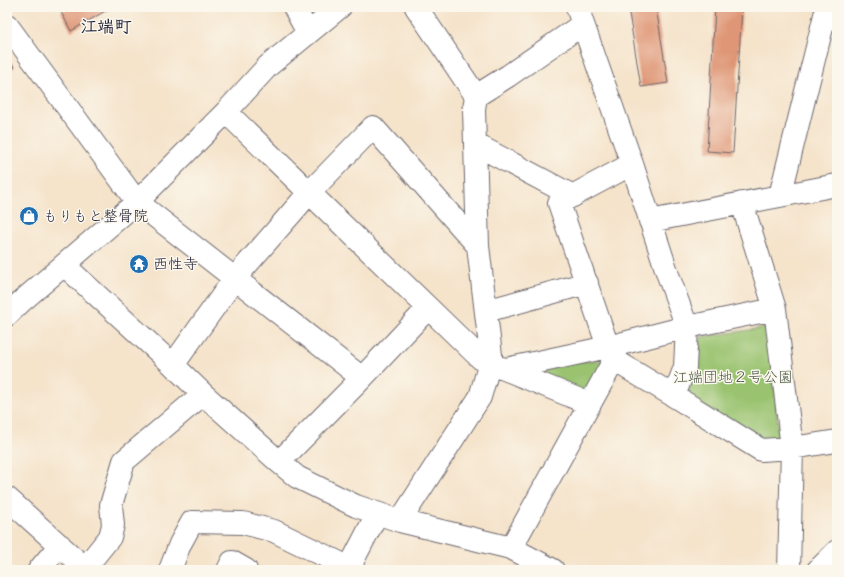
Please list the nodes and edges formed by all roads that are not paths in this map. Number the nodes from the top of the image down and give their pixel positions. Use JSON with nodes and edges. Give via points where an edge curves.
{"nodes":[{"id":1,"x":294,"y":7,"type":"edge"},
{"id":2,"x":340,"y":7,"type":"edge"},
{"id":3,"x":416,"y":7,"type":"edge"},
{"id":4,"x":826,"y":7,"type":"edge"},
{"id":5,"x":580,"y":15,"type":"edge"},
{"id":6,"x":7,"y":25,"type":"edge"},
{"id":7,"x":308,"y":33,"type":"junction"},
{"id":8,"x":476,"y":96,"type":"junction"},
{"id":9,"x":226,"y":112,"type":"junction"},
{"id":10,"x":475,"y":144,"type":"junction"},
{"id":11,"x":632,"y":164,"type":"junction"},
{"id":12,"x":837,"y":185,"type":"edge"},
{"id":13,"x":309,"y":193,"type":"junction"},
{"id":14,"x":573,"y":196,"type":"junction"},
{"id":15,"x":780,"y":196,"type":"junction"},
{"id":16,"x":137,"y":202,"type":"junction"},
{"id":17,"x":742,"y":203,"type":"junction"},
{"id":18,"x":650,"y":221,"type":"junction"},
{"id":19,"x":478,"y":246,"type":"junction"},
{"id":20,"x":64,"y":265,"type":"junction"},
{"id":21,"x":235,"y":278,"type":"junction"},
{"id":22,"x":587,"y":283,"type":"junction"},
{"id":23,"x":428,"y":308,"type":"junction"},
{"id":24,"x":775,"y":309,"type":"junction"},
{"id":25,"x":486,"y":311,"type":"junction"},
{"id":26,"x":7,"y":315,"type":"edge"},
{"id":27,"x":687,"y":327,"type":"junction"},
{"id":28,"x":611,"y":353,"type":"junction"},
{"id":29,"x":173,"y":365,"type":"junction"},
{"id":30,"x":496,"y":367,"type":"junction"},
{"id":31,"x":362,"y":378,"type":"junction"},
{"id":32,"x":203,"y":394,"type":"junction"},
{"id":33,"x":674,"y":396,"type":"junction"},
{"id":34,"x":590,"y":404,"type":"junction"},
{"id":35,"x":837,"y":441,"type":"edge"},
{"id":36,"x":792,"y":448,"type":"junction"},
{"id":37,"x":279,"y":462,"type":"junction"},
{"id":38,"x":7,"y":498,"type":"edge"},
{"id":39,"x":378,"y":514,"type":"junction"},
{"id":40,"x":400,"y":521,"type":"junction"},
{"id":41,"x":60,"y":545,"type":"junction"},
{"id":42,"x":511,"y":548,"type":"junction"},
{"id":43,"x":837,"y":551,"type":"edge"},
{"id":44,"x":86,"y":569,"type":"edge"},
{"id":45,"x":350,"y":569,"type":"edge"},
{"id":46,"x":39,"y":570,"type":"edge"},
{"id":47,"x":170,"y":570,"type":"edge"},
{"id":48,"x":228,"y":570,"type":"edge"},
{"id":49,"x":246,"y":570,"type":"edge"},
{"id":50,"x":553,"y":570,"type":"edge"},
{"id":51,"x":788,"y":570,"type":"edge"},
{"id":52,"x":818,"y":570,"type":"edge"}],
"edges":[{"from":1,"to":7,"type":"street"},
{"from":2,"to":7,"type":"street"},
{"from":3,"to":8,"type":"street"},
{"from":4,"to":15,"type":"street"},
{"from":5,"to":8,"type":"street","via":[[508,76]]},
{"from":5,"to":11,"type":"street"},
{"from":6,"to":16,"type":"street"},
{"from":7,"to":9,"type":"street","via":[[268,66]]},
{"from":8,"to":10,"type":"street"},
{"from":9,"to":13,"type":"street"},
{"from":9,"to":16,"type":"street"},
{"from":10,"to":14,"type":"street"},
{"from":10,"to":19,"type":"street"},
{"from":11,"to":14,"type":"street"},
{"from":11,"to":18,"type":"street"},
{"from":12,"to":15,"type":"street"},
{"from":13,"to":19,"type":"street","via":[[373,127]]},
{"from":13,"to":21,"type":"street"},
{"from":13,"to":23,"type":"street"},
{"from":14,"to":22,"type":"street","via":[[559,203]]},
{"from":15,"to":17,"type":"street"},
{"from":16,"to":20,"type":"street"},
{"from":16,"to":21,"type":"street"},
{"from":17,"to":18,"type":"street"},
{"from":17,"to":24,"type":"street"},
{"from":18,"to":27,"type":"street"},
{"from":19,"to":25,"type":"street"},
{"from":20,"to":26,"type":"street"},
{"from":20,"to":29,"type":"street"},
{"from":21,"to":29,"type":"street"},
{"from":21,"to":31,"type":"street"},
{"from":22,"to":25,"type":"street"},
{"from":22,"to":28,"type":"street"},
{"from":23,"to":30,"type":"street"},
{"from":23,"to":31,"type":"street"},
{"from":24,"to":27,"type":"street"},
{"from":24,"to":36,"type":"street"},
{"from":25,"to":30,"type":"street","via":[[491,355]]},
{"from":27,"to":28,"type":"street"},
{"from":27,"to":33,"type":"street","via":[[685,367]]},
{"from":28,"to":30,"type":"street","via":[[506,369]]},
{"from":28,"to":33,"type":"street"},
{"from":28,"to":34,"type":"street"},
{"from":29,"to":32,"type":"street"},
{"from":30,"to":34,"type":"street"},
{"from":30,"to":40,"type":"street","via":[[480,397]]},
{"from":31,"to":37,"type":"street"},
{"from":32,"to":37,"type":"street"},
{"from":32,"to":44,"type":"street","via":[[124,461],[111,505],[110,537]]},
{"from":33,"to":36,"type":"street","via":[[761,450]]},
{"from":34,"to":42,"type":"street"},
{"from":35,"to":36,"type":"street"},
{"from":36,"to":51,"type":"street"},
{"from":37,"to":39,"type":"street","via":[[297,477]]},
{"from":38,"to":41,"type":"street"},
{"from":39,"to":40,"type":"street"},
{"from":39,"to":45,"type":"street"},
{"from":40,"to":42,"type":"street"},
{"from":41,"to":44,"type":"street"},
{"from":41,"to":46,"type":"street"},
{"from":42,"to":50,"type":"street"},
{"from":43,"to":52,"type":"street"},
{"from":45,"to":47,"type":"street","via":[[274,531],[243,523],[192,522]]},
{"from":48,"to":49,"type":"street","via":[[232,562]]}]}
